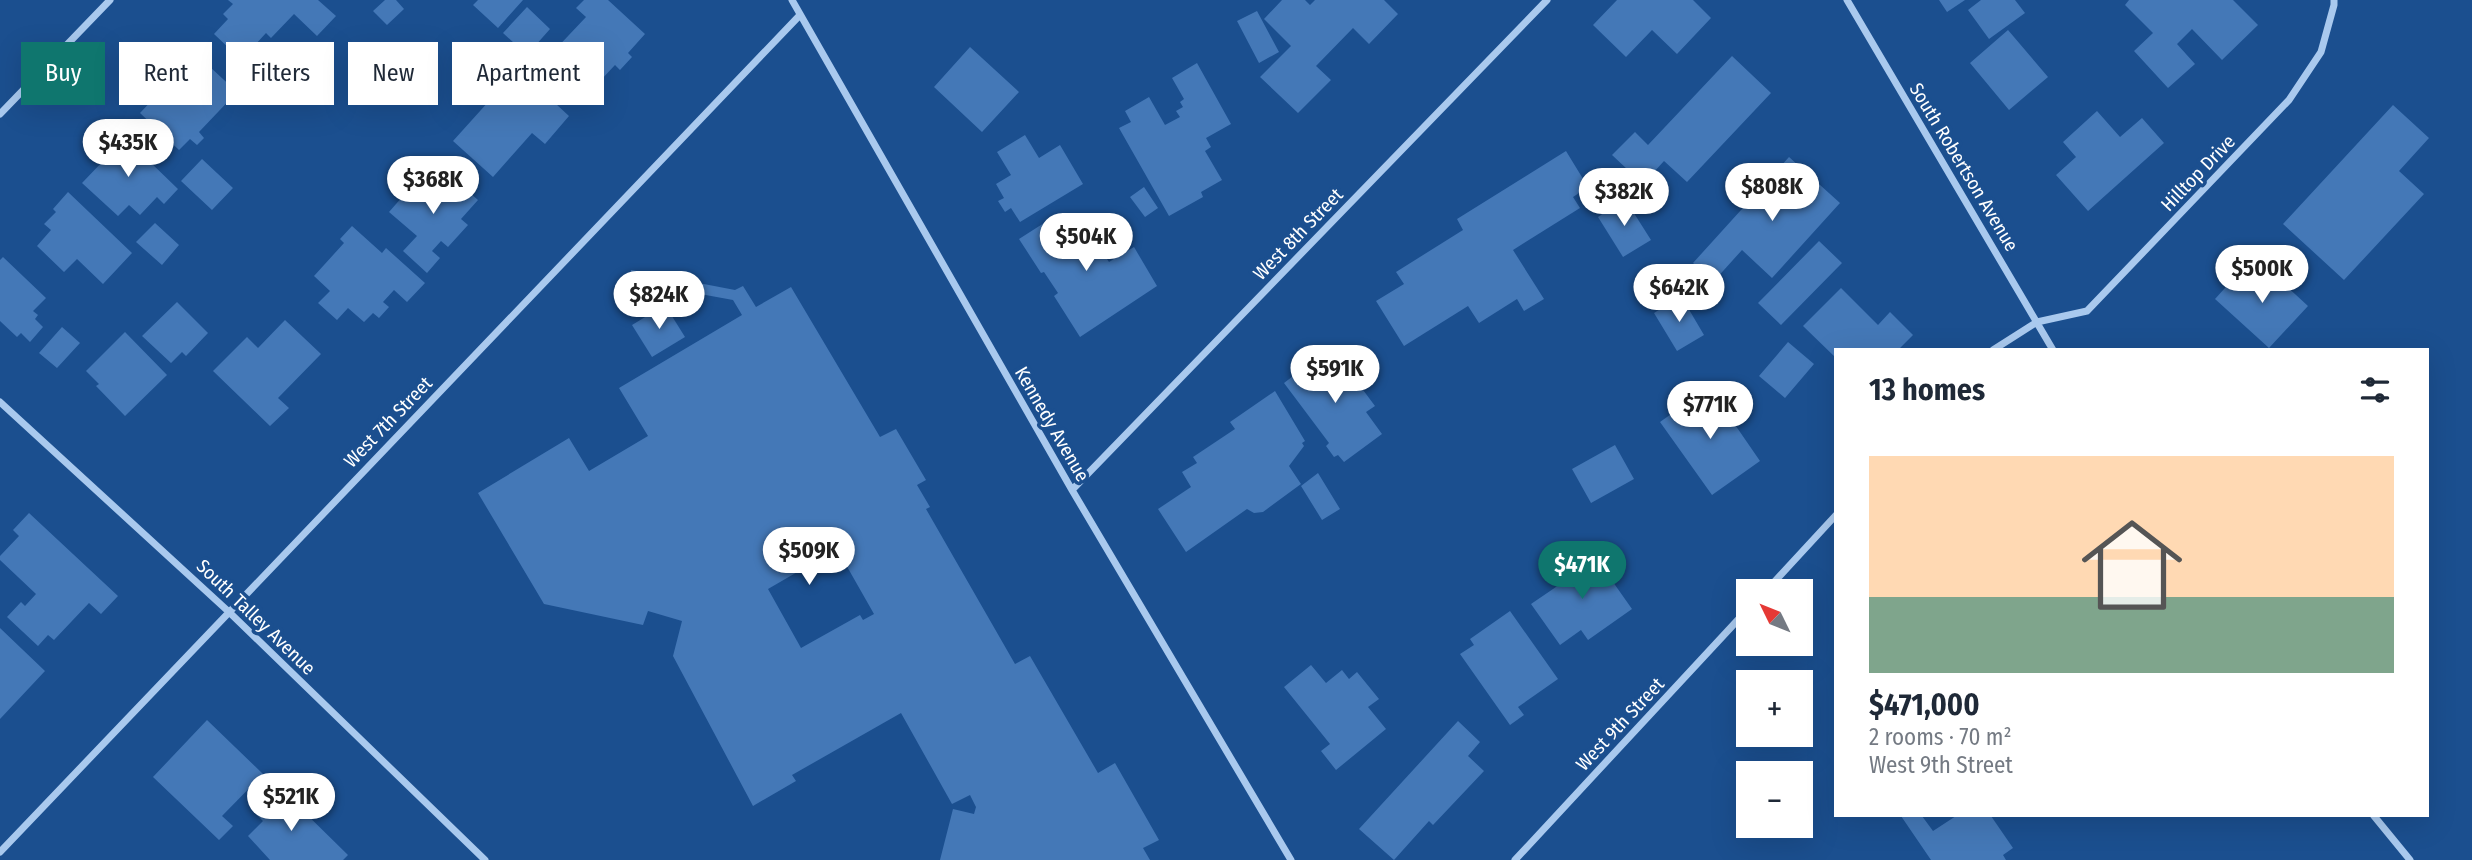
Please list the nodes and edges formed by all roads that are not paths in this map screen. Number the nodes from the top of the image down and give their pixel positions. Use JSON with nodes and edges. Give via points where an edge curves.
{"nodes":[{"id":1,"x":110,"y":0,"type":"edge"},
{"id":2,"x":792,"y":0,"type":"edge"},
{"id":3,"x":1547,"y":0,"type":"edge"},
{"id":4,"x":1847,"y":0,"type":"edge"},
{"id":5,"x":2334,"y":0,"type":"edge"},
{"id":6,"x":800,"y":15,"type":"junction"},
{"id":7,"x":0,"y":114,"type":"edge"},
{"id":8,"x":2037,"y":323,"type":"junction"},
{"id":9,"x":1996,"y":348,"type":"edge"},
{"id":10,"x":2052,"y":348,"type":"edge"},
{"id":11,"x":0,"y":402,"type":"edge"},
{"id":12,"x":1072,"y":490,"type":"junction"},
{"id":13,"x":1834,"y":517,"type":"edge"},
{"id":14,"x":1777,"y":579,"type":"edge"},
{"id":15,"x":229,"y":612,"type":"junction"},
{"id":16,"x":1736,"y":622,"type":"edge"},
{"id":17,"x":2375,"y":817,"type":"edge"},
{"id":18,"x":0,"y":852,"type":"edge"},
{"id":19,"x":485,"y":860,"type":"edge"},
{"id":20,"x":1291,"y":860,"type":"edge"},
{"id":21,"x":1515,"y":860,"type":"edge"},
{"id":22,"x":2410,"y":860,"type":"edge"}],
"edges":[{"from":1,"to":7,"type":"street"},
{"from":2,"to":6,"type":"street","name":"Kennedy Avenue"},
{"from":3,"to":12,"type":"street","name":"West 8th Street"},
{"from":4,"to":8,"type":"street","name":"South Robertson Avenue"},
{"from":5,"to":8,"type":"street","name":"Hilltop Drive","via":[[2321,52],[2289,100],[2087,311]]},
{"from":6,"to":12,"type":"street","name":"Kennedy Avenue"},
{"from":6,"to":15,"type":"street","name":"West 7th Street"},
{"from":8,"to":9,"type":"street"},
{"from":8,"to":10,"type":"street","name":"South Robertson Avenue"},
{"from":11,"to":15,"type":"street","name":"South Talley Avenue"},
{"from":12,"to":20,"type":"street","name":"Kennedy Avenue"},
{"from":13,"to":14,"type":"street"},
{"from":15,"to":18,"type":"street","name":"West 7th Street"},
{"from":15,"to":19,"type":"street","name":"South Talley Avenue"},
{"from":16,"to":21,"type":"street","name":"West 9th Street"},
{"from":17,"to":22,"type":"street"}]}
